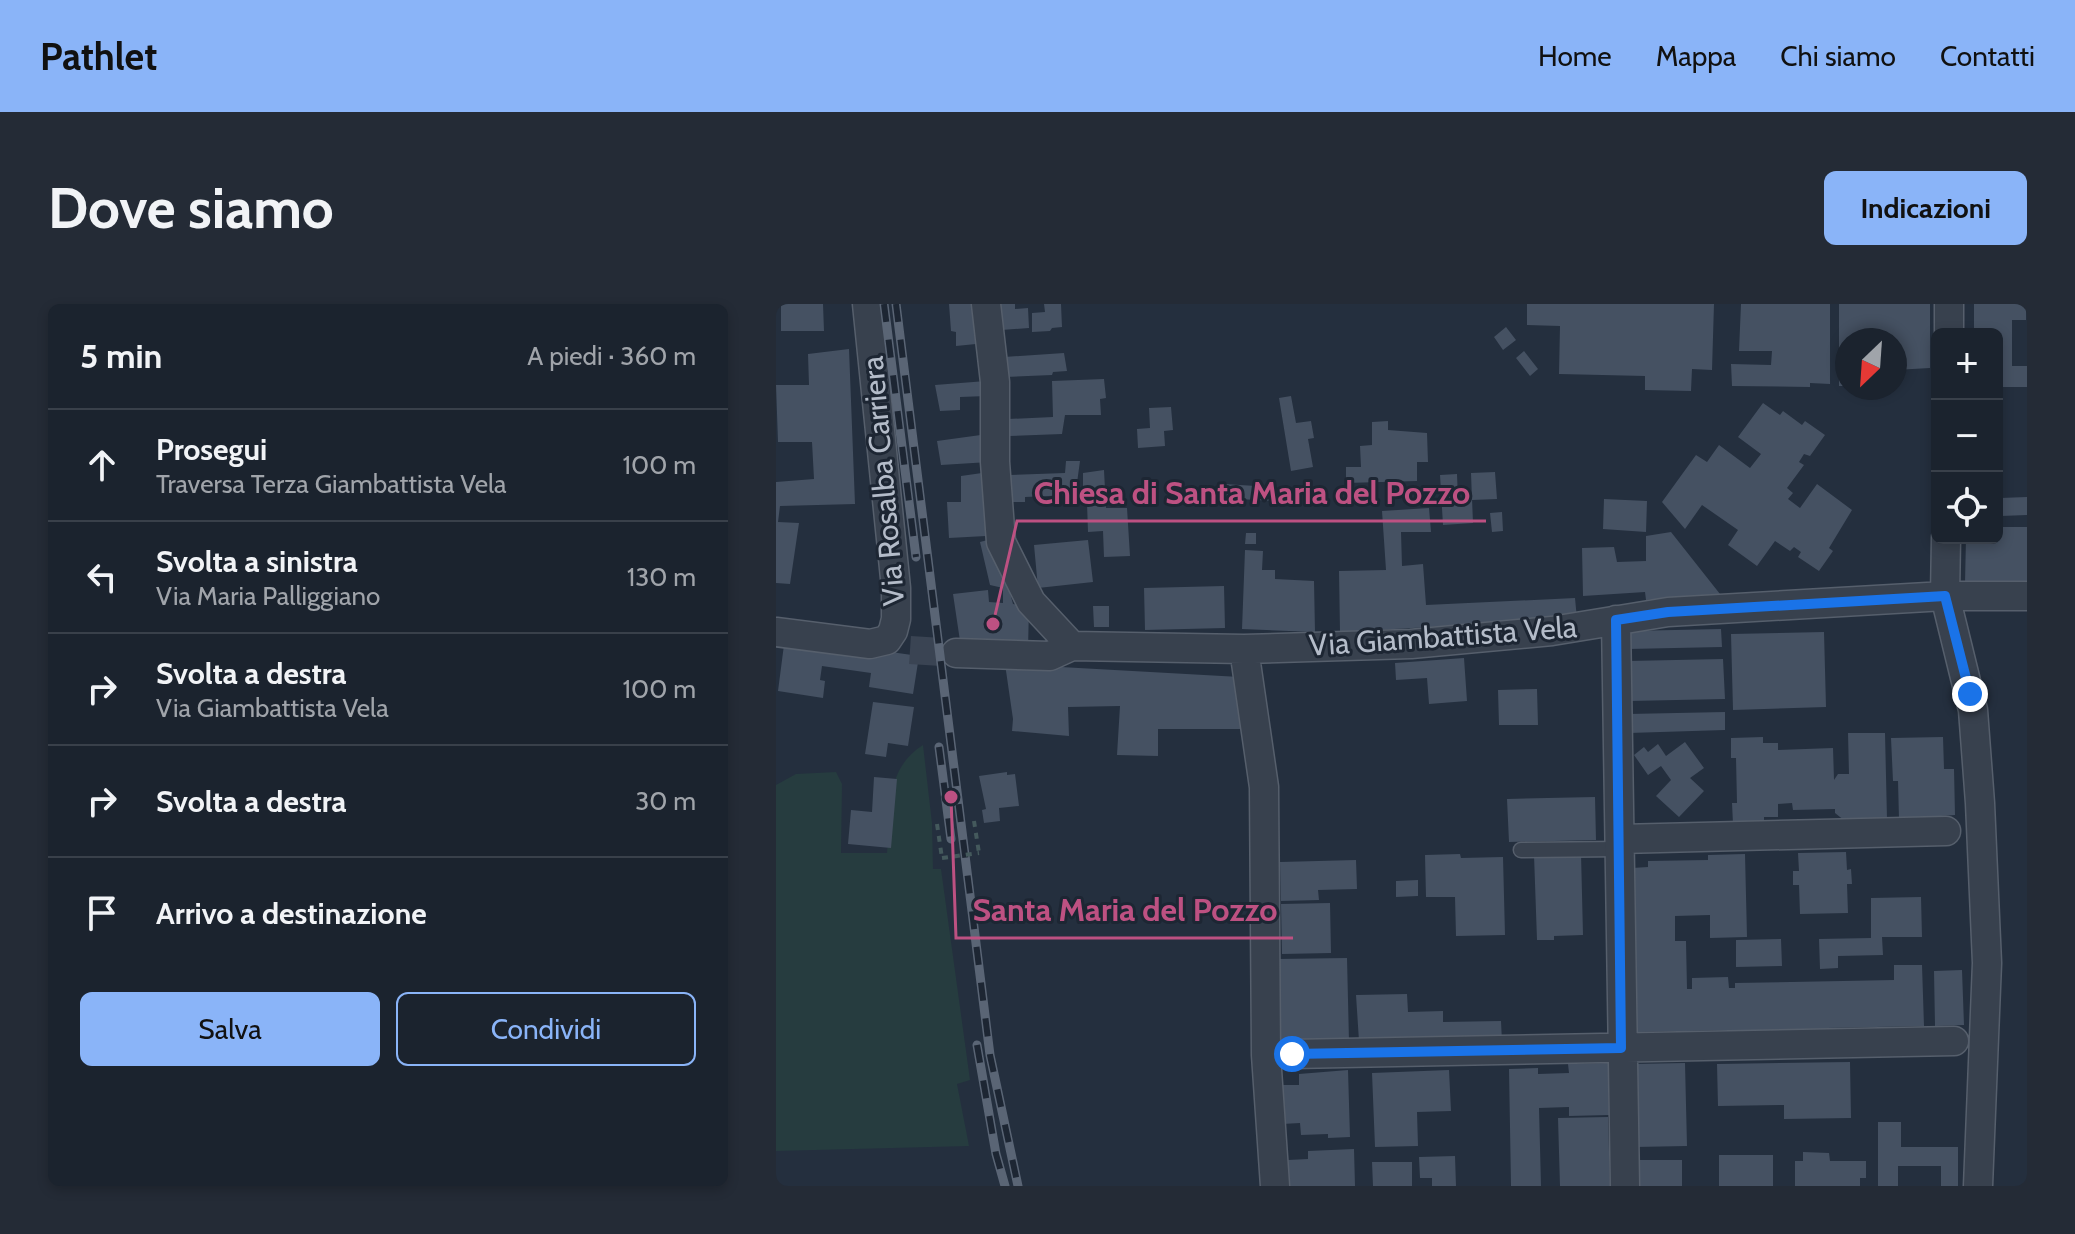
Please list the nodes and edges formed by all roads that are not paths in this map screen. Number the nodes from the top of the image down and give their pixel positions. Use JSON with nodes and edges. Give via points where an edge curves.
{"nodes":[{"id":1,"x":867,"y":304,"type":"edge"},
{"id":2,"x":986,"y":304,"type":"edge"},
{"id":3,"x":1949,"y":304,"type":"edge"},
{"id":4,"x":1949,"y":328,"type":"edge"},
{"id":5,"x":1946,"y":544,"type":"edge"},
{"id":6,"x":1945,"y":596,"type":"junction"},
{"id":7,"x":2027,"y":596,"type":"edge"},
{"id":8,"x":1616,"y":620,"type":"junction"},
{"id":9,"x":776,"y":632,"type":"edge"},
{"id":10,"x":1072,"y":646,"type":"junction"},
{"id":11,"x":1244,"y":649,"type":"junction"},
{"id":12,"x":956,"y":653,"type":"tunnel mouth"},
{"id":13,"x":1946,"y":831,"type":"dead end"},
{"id":14,"x":1620,"y":844,"type":"junction"},
{"id":15,"x":1521,"y":850,"type":"dead end"},
{"id":16,"x":1954,"y":1041,"type":"dead end"},
{"id":17,"x":1621,"y":1048,"type":"junction"},
{"id":18,"x":1292,"y":1054,"type":"dead end"},
{"id":19,"x":1275,"y":1186,"type":"edge"},
{"id":20,"x":1625,"y":1186,"type":"edge"},
{"id":21,"x":1978,"y":1186,"type":"edge"}],
"edges":[{"from":1,"to":9,"type":"street","name":"Via Rosalba Carriera","via":[[896,588],[893,631],[899,645]]},
{"from":2,"to":10,"type":"street","via":[[995,382],[1001,542],[1031,602]]},
{"from":3,"to":4,"type":"street"},
{"from":5,"to":6,"type":"street"},
{"from":6,"to":7,"type":"street","name":"Via Giambattista Vela"},
{"from":6,"to":8,"type":"street","name":"Via Giambattista Vela","via":[[1668,612]]},
{"from":6,"to":21,"type":"street","via":[[1973,710],[1980,803],[1987,963]]},
{"from":8,"to":11,"type":"street","name":"Via Giambattista Vela","via":[[1411,644]]},
{"from":8,"to":14,"type":"street"},
{"from":10,"to":11,"type":"street","name":"Via Giambattista Vela"},
{"from":10,"to":12,"type":"street","name":"Via Giambattista Vela","via":[[1050,656]]},
{"from":11,"to":19,"type":"street","via":[[1264,787],[1265,1040]]},
{"from":13,"to":14,"type":"street"},
{"from":14,"to":15,"type":"lane"},
{"from":14,"to":17,"type":"street"},
{"from":16,"to":17,"type":"street"},
{"from":17,"to":18,"type":"street"},
{"from":17,"to":20,"type":"street"}]}
